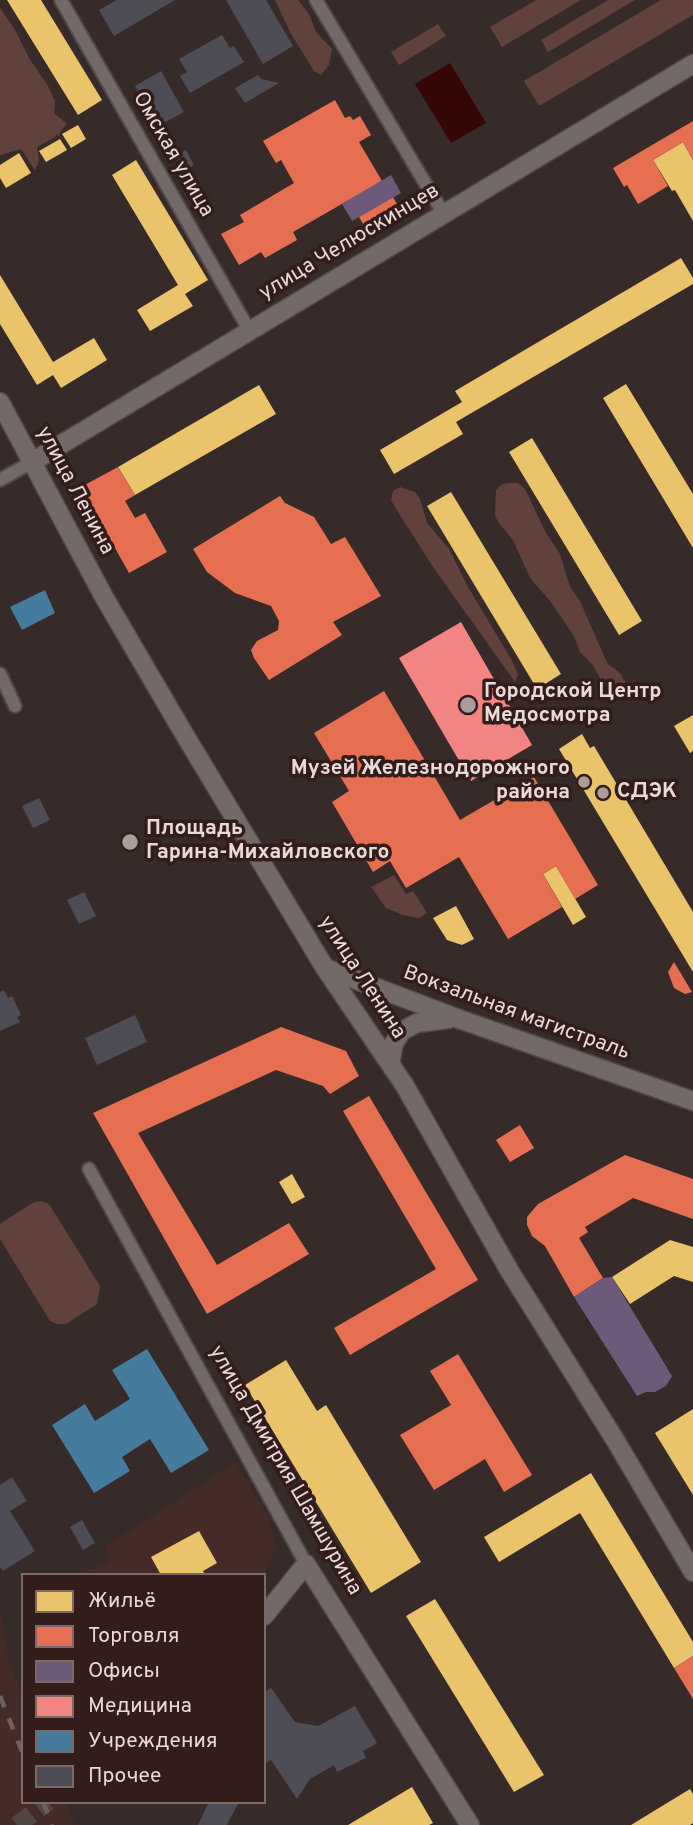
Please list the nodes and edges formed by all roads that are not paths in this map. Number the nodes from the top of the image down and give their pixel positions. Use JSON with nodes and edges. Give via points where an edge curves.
{"nodes":[{"id":1,"x":61,"y":0,"type":"edge"},
{"id":2,"x":316,"y":0,"type":"edge"},
{"id":3,"x":693,"y":64,"type":"edge"},
{"id":4,"x":443,"y":213,"type":"junction"},
{"id":5,"x":249,"y":330,"type":"junction"},
{"id":6,"x":0,"y":402,"type":"edge"},
{"id":7,"x":32,"y":462,"type":"junction"},
{"id":8,"x":0,"y":480,"type":"edge"},
{"id":9,"x":0,"y":674,"type":"edge"},
{"id":10,"x":15,"y":706,"type":"dead end"},
{"id":11,"x":324,"y":968,"type":"junction"},
{"id":12,"x":460,"y":1019,"type":"junction"},
{"id":13,"x":390,"y":1065,"type":"junction"},
{"id":14,"x":693,"y":1101,"type":"edge"},
{"id":15,"x":89,"y":1170,"type":"dead end"},
{"id":16,"x":306,"y":1564,"type":"junction"},
{"id":17,"x":693,"y":1572,"type":"edge"},
{"id":18,"x":266,"y":1614,"type":"edge"},
{"id":19,"x":470,"y":1825,"type":"edge"}],
"edges":[{"from":1,"to":5,"type":"street","name":"Омская улица"},
{"from":2,"to":4,"type":"street"},
{"from":3,"to":4,"type":"main road","name":"улица Челюскинцев"},
{"from":4,"to":5,"type":"main road","name":"улица Челюскинцев"},
{"from":5,"to":7,"type":"main road","name":"улица Челюскинцев"},
{"from":6,"to":7,"type":"main road","name":"улица Ленина"},
{"from":7,"to":8,"type":"street"},
{"from":7,"to":11,"type":"main road","name":"улица Ленина","via":[[104,597]]},
{"from":9,"to":10,"type":"street"},
{"from":11,"to":12,"type":"main road","name":"Вокзальная магистраль"},
{"from":11,"to":13,"type":"main road","name":"улица Ленина"},
{"from":12,"to":13,"type":"main road","via":[[416,1023],[402,1031],[394,1042]]},
{"from":12,"to":14,"type":"main road","name":"Вокзальная магистраль"},
{"from":13,"to":17,"type":"main road","name":"улица Ленина"},
{"from":15,"to":16,"type":"street","name":"улица Дмитрия Шамшурина"},
{"from":16,"to":18,"type":"main road"},
{"from":16,"to":19,"type":"main road","name":"улица Дмитрия Шамшурина"}]}
